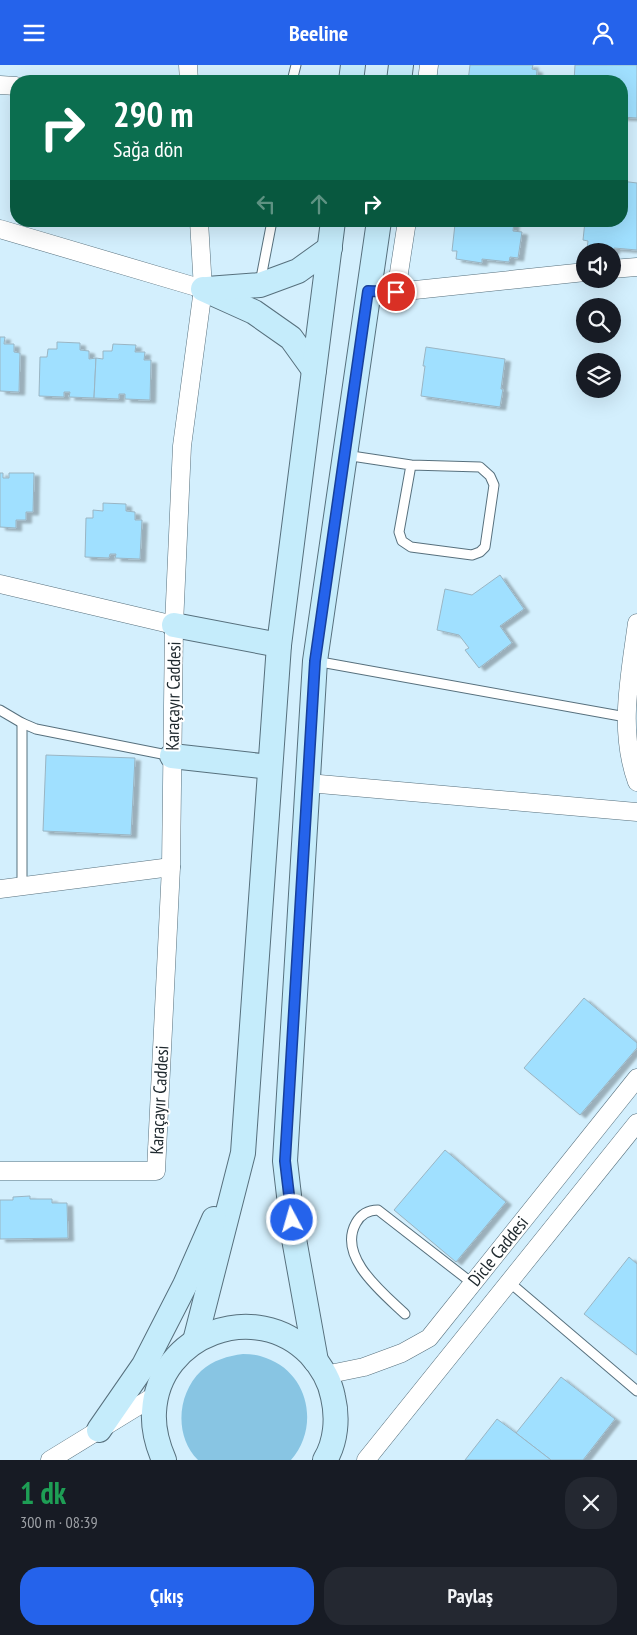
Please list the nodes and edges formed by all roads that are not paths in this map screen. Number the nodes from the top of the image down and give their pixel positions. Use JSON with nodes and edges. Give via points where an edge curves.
{"nodes":[{"id":1,"x":199,"y":227,"type":"edge"},
{"id":2,"x":271,"y":227,"type":"edge"},
{"id":3,"x":332,"y":227,"type":"edge"},
{"id":4,"x":377,"y":227,"type":"edge"},
{"id":5,"x":406,"y":227,"type":"edge"},
{"id":6,"x":0,"y":229,"type":"edge"},
{"id":7,"x":330,"y":248,"type":"junction"},
{"id":8,"x":637,"y":267,"type":"edge"},
{"id":9,"x":621,"y":268,"type":"edge"},
{"id":10,"x":576,"y":273,"type":"edge"},
{"id":11,"x":260,"y":285,"type":"junction"},
{"id":12,"x":203,"y":289,"type":"junction"},
{"id":13,"x":368,"y":291,"type":"junction"},
{"id":14,"x":396,"y":292,"type":"junction"},
{"id":15,"x":314,"y":369,"type":"junction"},
{"id":16,"x":344,"y":455,"type":"junction"},
{"id":17,"x":411,"y":465,"type":"junction"},
{"id":18,"x":0,"y":583,"type":"edge"},
{"id":19,"x":637,"y":623,"type":"edge"},
{"id":20,"x":174,"y":625,"type":"junction"},
{"id":21,"x":279,"y":645,"type":"junction"},
{"id":22,"x":315,"y":661,"type":"junction"},
{"id":23,"x":0,"y":710,"type":"edge"},
{"id":24,"x":626,"y":717,"type":"junction"},
{"id":25,"x":22,"y":723,"type":"junction"},
{"id":26,"x":172,"y":756,"type":"junction"},
{"id":27,"x":270,"y":767,"type":"junction"},
{"id":28,"x":637,"y":782,"type":"edge"},
{"id":29,"x":308,"y":783,"type":"junction"},
{"id":30,"x":637,"y":812,"type":"edge"},
{"id":31,"x":171,"y":867,"type":"junction"},
{"id":32,"x":22,"y":886,"type":"junction"},
{"id":33,"x":0,"y":889,"type":"edge"},
{"id":34,"x":637,"y":1078,"type":"edge"},
{"id":35,"x":637,"y":1123,"type":"edge"},
{"id":36,"x":243,"y":1153,"type":"junction"},
{"id":37,"x":0,"y":1171,"type":"edge"},
{"id":38,"x":509,"y":1282,"type":"junction"},
{"id":39,"x":472,"y":1283,"type":"junction"},
{"id":40,"x":404,"y":1314,"type":"dead end"},
{"id":41,"x":195,"y":1341,"type":"junction"},
{"id":42,"x":321,"y":1368,"type":"junction"},
{"id":43,"x":637,"y":1391,"type":"edge"},
{"id":44,"x":156,"y":1395,"type":"junction"},
{"id":45,"x":99,"y":1430,"type":"junction"},
{"id":46,"x":329,"y":1459,"type":"edge"},
{"id":47,"x":50,"y":1460,"type":"edge"},
{"id":48,"x":164,"y":1460,"type":"edge"},
{"id":49,"x":366,"y":1460,"type":"edge"}],
"edges":[{"from":1,"to":12,"type":"street","name":"Karaçayır Caddesi"},
{"from":2,"to":11,"type":"lane"},
{"from":3,"to":7,"type":"street"},
{"from":4,"to":13,"type":"street"},
{"from":5,"to":14,"type":"street"},
{"from":6,"to":12,"type":"street"},
{"from":7,"to":11,"type":"street","via":[[298,271]]},
{"from":7,"to":15,"type":"street"},
{"from":8,"to":9,"type":"street"},
{"from":10,"to":14,"type":"street"},
{"from":11,"to":12,"type":"street"},
{"from":12,"to":15,"type":"street","via":[[254,312],[291,338]]},
{"from":12,"to":20,"type":"street","name":"Karaçayır Caddesi","via":[[182,446]]},
{"from":13,"to":14,"type":"street"},
{"from":13,"to":16,"type":"street"},
{"from":15,"to":21,"type":"street"},
{"from":16,"to":17,"type":"lane"},
{"from":16,"to":22,"type":"street"},
{"from":17,"to":17,"type":"lane","via":[[399,531],[402,541],[411,547],[472,555],[480,552],[485,547],[494,485],[490,476],[480,467]]},
{"from":18,"to":20,"type":"street"},
{"from":19,"to":24,"type":"street"},
{"from":20,"to":21,"type":"street"},
{"from":20,"to":26,"type":"street","name":"Karaçayır Caddesi"},
{"from":21,"to":27,"type":"street"},
{"from":22,"to":24,"type":"lane"},
{"from":22,"to":29,"type":"street"},
{"from":23,"to":25,"type":"lane"},
{"from":24,"to":28,"type":"street","via":[[629,752]]},
{"from":25,"to":26,"type":"lane","via":[[36,729]]},
{"from":25,"to":32,"type":"lane"},
{"from":26,"to":27,"type":"street"},
{"from":26,"to":31,"type":"street","name":"Karaçayır Caddesi"},
{"from":27,"to":36,"type":"street"},
{"from":29,"to":30,"type":"street"},
{"from":29,"to":42,"type":"street","via":[[285,1161],[294,1239]]},
{"from":31,"to":32,"type":"street"},
{"from":31,"to":37,"type":"street","name":"Karaçayır Caddesi","via":[[156,1171]]},
{"from":32,"to":33,"type":"street"},
{"from":34,"to":39,"type":"street","name":"Dicle Caddesi"},
{"from":35,"to":38,"type":"street","name":"Dicle Caddesi"},
{"from":36,"to":41,"type":"street"},
{"from":36,"to":45,"type":"street","via":[[185,1285],[144,1365]]},
{"from":38,"to":43,"type":"lane"},
{"from":38,"to":49,"type":"street","name":"Dicle Caddesi"},
{"from":39,"to":40,"type":"lane","via":[[378,1210],[371,1210],[359,1218],[354,1228],[352,1250],[357,1263]]},
{"from":39,"to":42,"type":"street","name":"Dicle Caddesi","via":[[429,1337],[402,1353],[364,1367]]},
{"from":41,"to":42,"type":"street","via":[[226,1328],[260,1327],[276,1331],[305,1348]]},
{"from":41,"to":44,"type":"street","via":[[170,1364]]},
{"from":42,"to":46,"type":"street","via":[[332,1390],[335,1407],[336,1423]]},
{"from":44,"to":45,"type":"street"},
{"from":44,"to":48,"type":"street","via":[[154,1428]]},
{"from":45,"to":47,"type":"street"}]}
